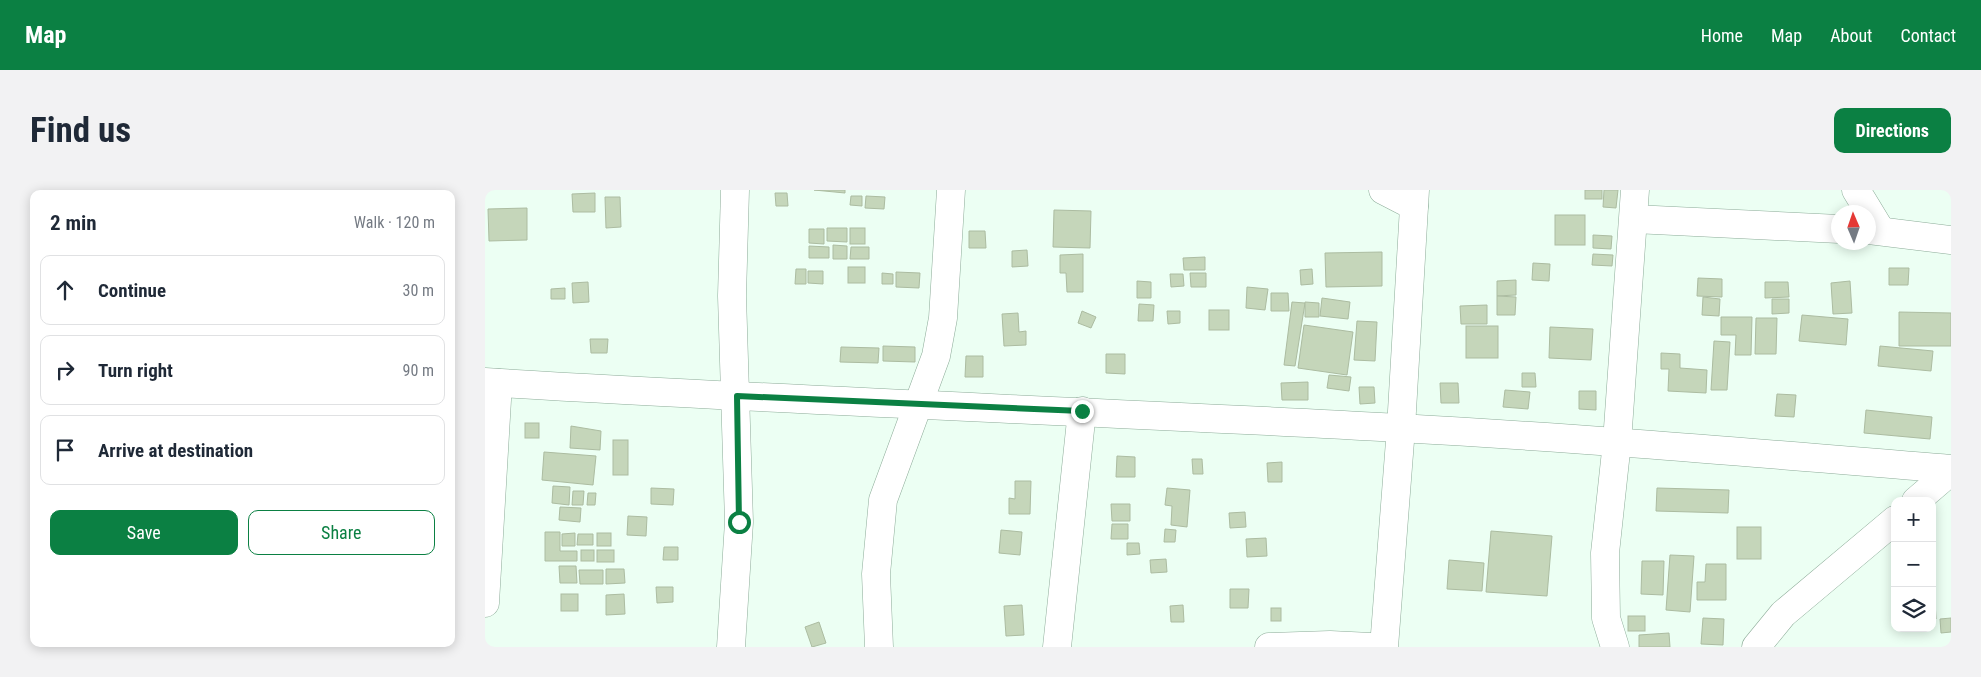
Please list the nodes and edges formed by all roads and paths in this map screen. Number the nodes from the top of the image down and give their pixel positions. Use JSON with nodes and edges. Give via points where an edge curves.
{"nodes":[{"id":1,"x":735,"y":190,"type":"edge"},
{"id":2,"x":951,"y":190,"type":"edge"},
{"id":3,"x":1383,"y":190,"type":"edge"},
{"id":4,"x":1635,"y":190,"type":"edge"},
{"id":5,"x":1856,"y":190,"type":"edge"},
{"id":6,"x":1414,"y":198,"type":"edge"},
{"id":7,"x":1863,"y":205,"type":"edge"},
{"id":8,"x":1634,"y":219,"type":"junction"},
{"id":9,"x":1831,"y":229,"type":"edge"},
{"id":10,"x":1876,"y":230,"type":"edge"},
{"id":11,"x":1951,"y":240,"type":"edge"},
{"id":12,"x":492,"y":383,"type":"edge"},
{"id":13,"x":737,"y":396,"type":"junction"},
{"id":14,"x":919,"y":404,"type":"junction"},
{"id":15,"x":1082,"y":411,"type":"junction"},
{"id":16,"x":1401,"y":428,"type":"junction"},
{"id":17,"x":1617,"y":442,"type":"junction"},
{"id":18,"x":1951,"y":470,"type":"edge"},
{"id":19,"x":1921,"y":497,"type":"edge"},
{"id":20,"x":1891,"y":523,"type":"edge"},
{"id":21,"x":485,"y":603,"type":"edge"},
{"id":22,"x":731,"y":647,"type":"edge"},
{"id":23,"x":879,"y":647,"type":"edge"},
{"id":24,"x":1057,"y":647,"type":"edge"},
{"id":25,"x":1269,"y":647,"type":"edge"},
{"id":26,"x":1371,"y":647,"type":"edge"},
{"id":27,"x":1384,"y":647,"type":"edge"},
{"id":28,"x":1615,"y":647,"type":"edge"},
{"id":29,"x":1756,"y":647,"type":"edge"}],
"edges":[{"from":1,"to":13,"type":"street","via":[[732,296]]},
{"from":2,"to":14,"type":"street","via":[[943,318],[936,356]]},
{"from":3,"to":6,"type":"street"},
{"from":4,"to":8,"type":"street"},
{"from":5,"to":7,"type":"street"},
{"from":6,"to":16,"type":"street"},
{"from":8,"to":9,"type":"street"},
{"from":8,"to":17,"type":"street"},
{"from":10,"to":11,"type":"street"},
{"from":12,"to":13,"type":"street"},
{"from":12,"to":21,"type":"street"},
{"from":13,"to":14,"type":"street"},
{"from":13,"to":22,"type":"street","via":[[739,522]]},
{"from":14,"to":15,"type":"street"},
{"from":14,"to":23,"type":"street","via":[[883,500],[876,574]]},
{"from":15,"to":16,"type":"street"},
{"from":15,"to":24,"type":"street"},
{"from":16,"to":17,"type":"street"},
{"from":16,"to":27,"type":"street"},
{"from":17,"to":18,"type":"street"},
{"from":17,"to":28,"type":"street","via":[[1605,553],[1606,618]]},
{"from":18,"to":19,"type":"street"},
{"from":20,"to":29,"type":"street","via":[[1783,614]]},
{"from":25,"to":26,"type":"street"}]}
